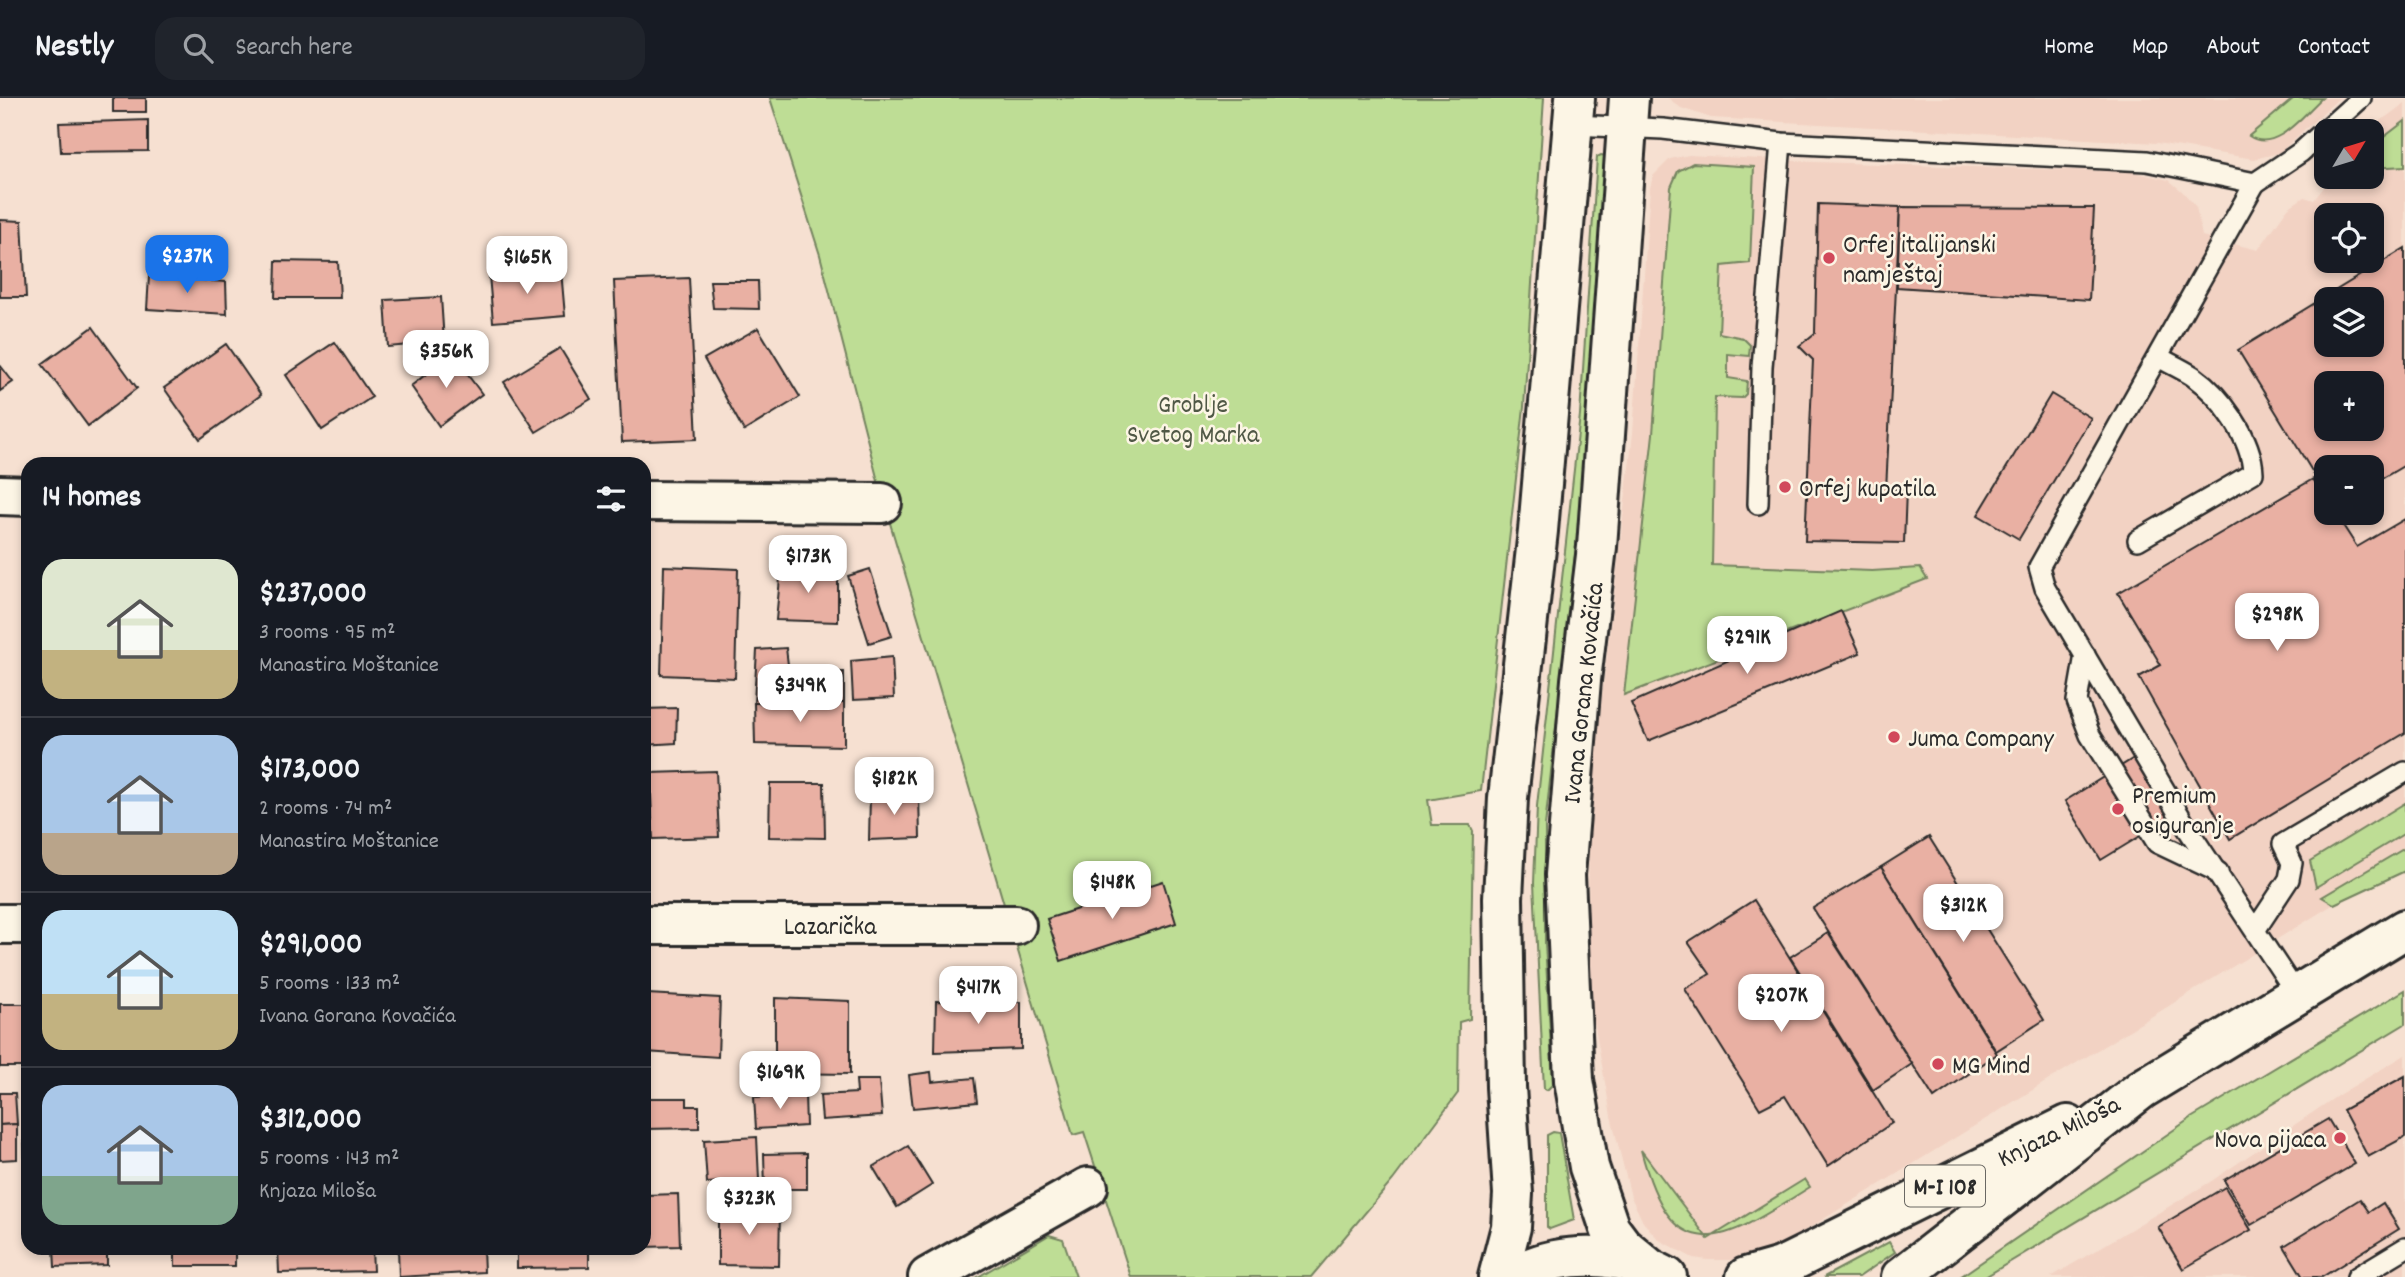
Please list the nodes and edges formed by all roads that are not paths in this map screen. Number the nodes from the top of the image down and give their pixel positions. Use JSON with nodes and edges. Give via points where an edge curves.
{"nodes":[{"id":1,"x":2361,"y":98,"type":"edge"},
{"id":2,"x":1574,"y":112,"type":"edge"},
{"id":3,"x":1628,"y":112,"type":"edge"},
{"id":4,"x":1781,"y":143,"type":"junction"},
{"id":5,"x":2255,"y":183,"type":"junction"},
{"id":6,"x":2158,"y":357,"type":"junction"},
{"id":7,"x":0,"y":495,"type":"edge"},
{"id":8,"x":21,"y":496,"type":"edge"},
{"id":9,"x":651,"y":501,"type":"edge"},
{"id":10,"x":882,"y":503,"type":"dead end"},
{"id":11,"x":1758,"y":504,"type":"dead end"},
{"id":12,"x":2138,"y":540,"type":"dead end"},
{"id":13,"x":2085,"y":655,"type":"junction"},
{"id":14,"x":2405,"y":772,"type":"edge"},
{"id":15,"x":2218,"y":872,"type":"junction"},
{"id":16,"x":0,"y":924,"type":"edge"},
{"id":17,"x":21,"y":924,"type":"edge"},
{"id":18,"x":651,"y":925,"type":"edge"},
{"id":19,"x":1016,"y":925,"type":"dead end"},
{"id":20,"x":2256,"y":929,"type":"junction"},
{"id":21,"x":2405,"y":929,"type":"edge"},
{"id":22,"x":2296,"y":993,"type":"junction"},
{"id":23,"x":2143,"y":1089,"type":"junction"},
{"id":24,"x":1088,"y":1187,"type":"dead end"},
{"id":25,"x":2405,"y":1248,"type":"edge"},
{"id":26,"x":1658,"y":1272,"type":"edge"},
{"id":27,"x":928,"y":1277,"type":"edge"},
{"id":28,"x":1498,"y":1277,"type":"edge"},
{"id":29,"x":1511,"y":1277,"type":"edge"},
{"id":30,"x":1746,"y":1277,"type":"edge"},
{"id":31,"x":1901,"y":1277,"type":"edge"},
{"id":32,"x":2357,"y":1277,"type":"edge"}],
"edges":[{"from":1,"to":5,"type":"lane","via":[[2301,152]]},
{"from":2,"to":3,"type":"lane"},
{"from":2,"to":28,"type":"main road","via":[[1538,531],[1508,798],[1503,898],[1513,1194],[1511,1227]]},
{"from":3,"to":4,"type":"lane"},
{"from":3,"to":26,"type":"main road","name":"Ivana Gorana Kovačića","via":[[1604,458],[1565,875],[1574,1080],[1589,1167],[1610,1229],[1622,1245]]},
{"from":4,"to":5,"type":"lane","via":[[2147,161]]},
{"from":4,"to":11,"type":"lane","via":[[1762,367]]},
{"from":5,"to":6,"type":"lane"},
{"from":6,"to":12,"type":"lane","via":[[2192,376],[2217,398],[2252,456],[2253,473]]},
{"from":6,"to":13,"type":"lane","via":[[2039,567],[2045,588]]},
{"from":7,"to":8,"type":"main road"},
{"from":9,"to":10,"type":"main road"},
{"from":13,"to":15,"type":"lane"},
{"from":13,"to":15,"type":"lane","via":[[2077,701],[2090,735],[2157,843]]},
{"from":14,"to":20,"type":"lane","via":[[2283,844],[2292,863],[2289,879]]},
{"from":15,"to":20,"type":"lane"},
{"from":16,"to":17,"type":"main road"},
{"from":18,"to":19,"type":"main road","name":"Lazarička"},
{"from":20,"to":22,"type":"lane"},
{"from":21,"to":22,"type":"main road","name":"Knjaza Miloša","number":"M-I 108"},
{"from":22,"to":23,"type":"main road","name":"Knjaza Miloša","number":"M-I 108"},
{"from":23,"to":30,"type":"main road","name":"Knjaza Miloša","number":"M-I 108","via":[[1792,1262]]},
{"from":23,"to":31,"type":"main road","name":"Knjaza Miloša","number":"M-I 108"},
{"from":24,"to":27,"type":"main road"},
{"from":25,"to":32,"type":"lane"},
{"from":26,"to":29,"type":"main road","via":[[1594,1255],[1559,1258]]}]}
